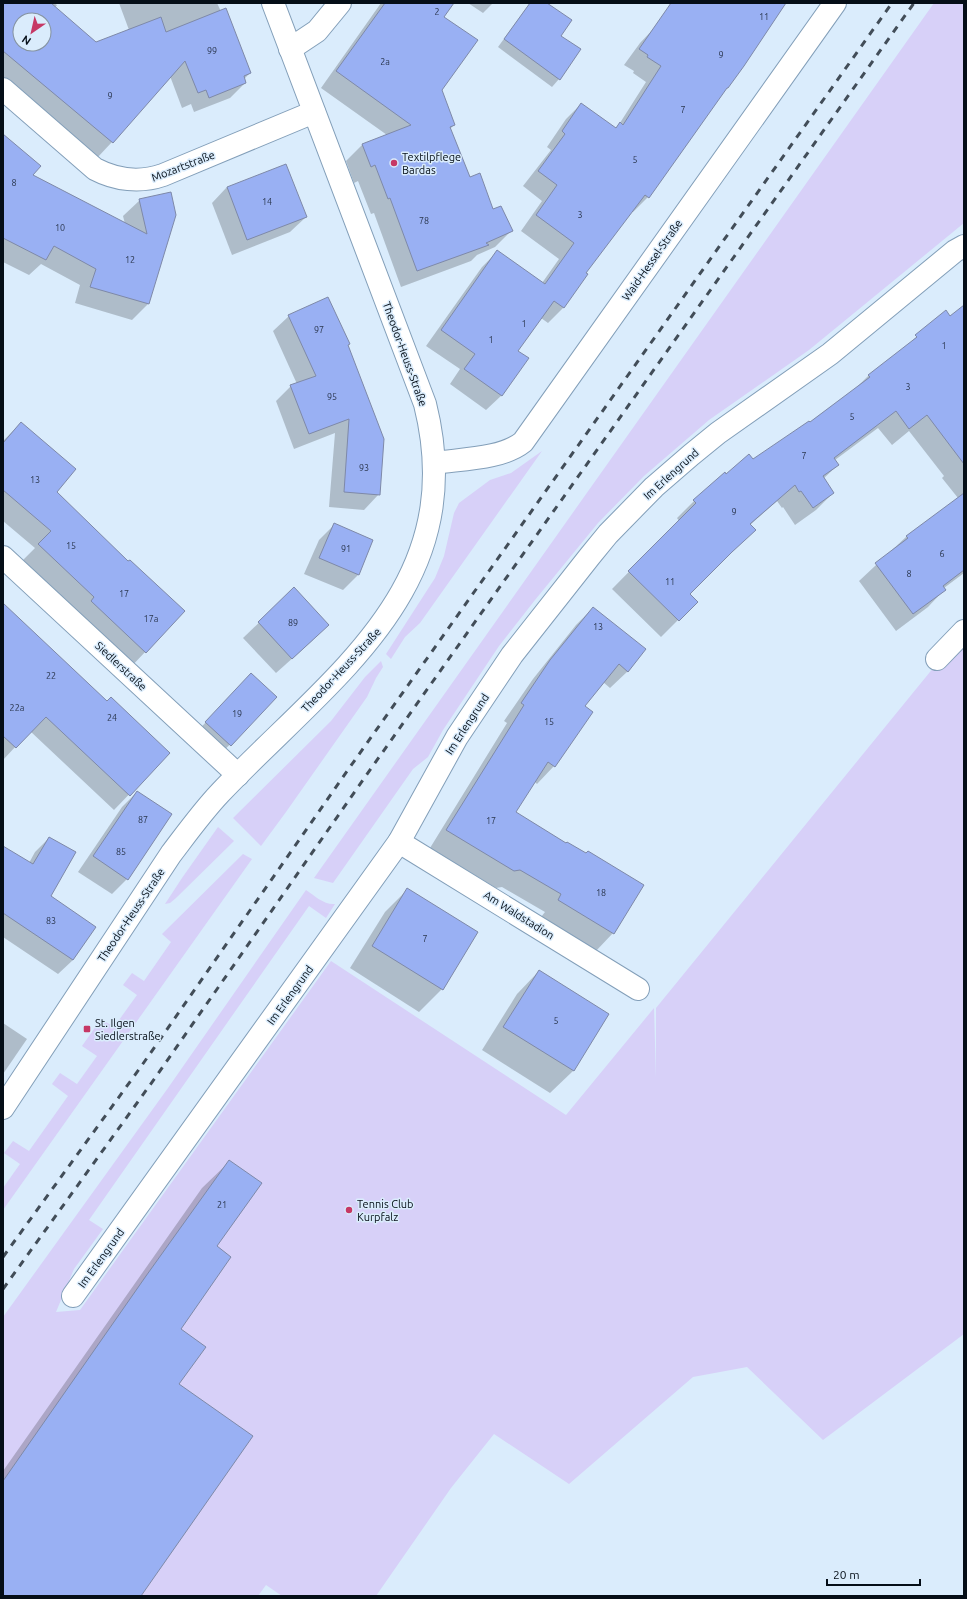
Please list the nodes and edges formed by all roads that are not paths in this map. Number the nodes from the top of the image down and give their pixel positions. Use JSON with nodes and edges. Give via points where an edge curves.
{"nodes":[{"id":1,"x":273,"y":3,"type":"edge"},
{"id":2,"x":340,"y":3,"type":"edge"},
{"id":3,"x":835,"y":3,"type":"edge"},
{"id":4,"x":290,"y":49,"type":"junction"},
{"id":5,"x":3,"y":89,"type":"edge"},
{"id":6,"x":314,"y":112,"type":"junction"},
{"id":7,"x":961,"y":253,"type":"edge"},
{"id":8,"x":435,"y":463,"type":"junction"},
{"id":9,"x":3,"y":557,"type":"edge"},
{"id":10,"x":964,"y":631,"type":"edge"},
{"id":11,"x":937,"y":659,"type":"dead end"},
{"id":12,"x":238,"y":775,"type":"junction"},
{"id":13,"x":400,"y":842,"type":"junction"},
{"id":14,"x":638,"y":989,"type":"dead end"},
{"id":15,"x":3,"y":1108,"type":"edge"},
{"id":16,"x":73,"y":1296,"type":"dead end"}],
"edges":[{"from":1,"to":4,"type":"street","name":"Theodor-Heuss-Straße"},
{"from":2,"to":4,"type":"street","via":[[317,31]]},
{"from":3,"to":8,"type":"street","name":"Waid-Hessel-Straße","via":[[523,442],[503,452]]},
{"from":4,"to":6,"type":"street","name":"Theodor-Heuss-Straße"},
{"from":5,"to":6,"type":"street","name":"Mozartstraße","via":[[95,169],[131,180],[163,175]]},
{"from":6,"to":8,"type":"street","name":"Theodor-Heuss-Straße","via":[[425,404]]},
{"from":7,"to":13,"type":"street","name":"Im Erlengrund","via":[[830,354],[718,433],[654,488],[608,534],[512,655],[457,737]]},
{"from":8,"to":12,"type":"street","name":"Theodor-Heuss-Straße","via":[[430,521],[422,546],[412,574],[381,626],[340,672]]},
{"from":9,"to":12,"type":"street","name":"Siedlerstraße"},
{"from":10,"to":11,"type":"street"},
{"from":12,"to":15,"type":"street","name":"Theodor-Heuss-Straße","via":[[207,807],[171,854]]},
{"from":13,"to":14,"type":"street","name":"Am Waldstadion"},
{"from":13,"to":16,"type":"street","name":"Im Erlengrund"}]}
